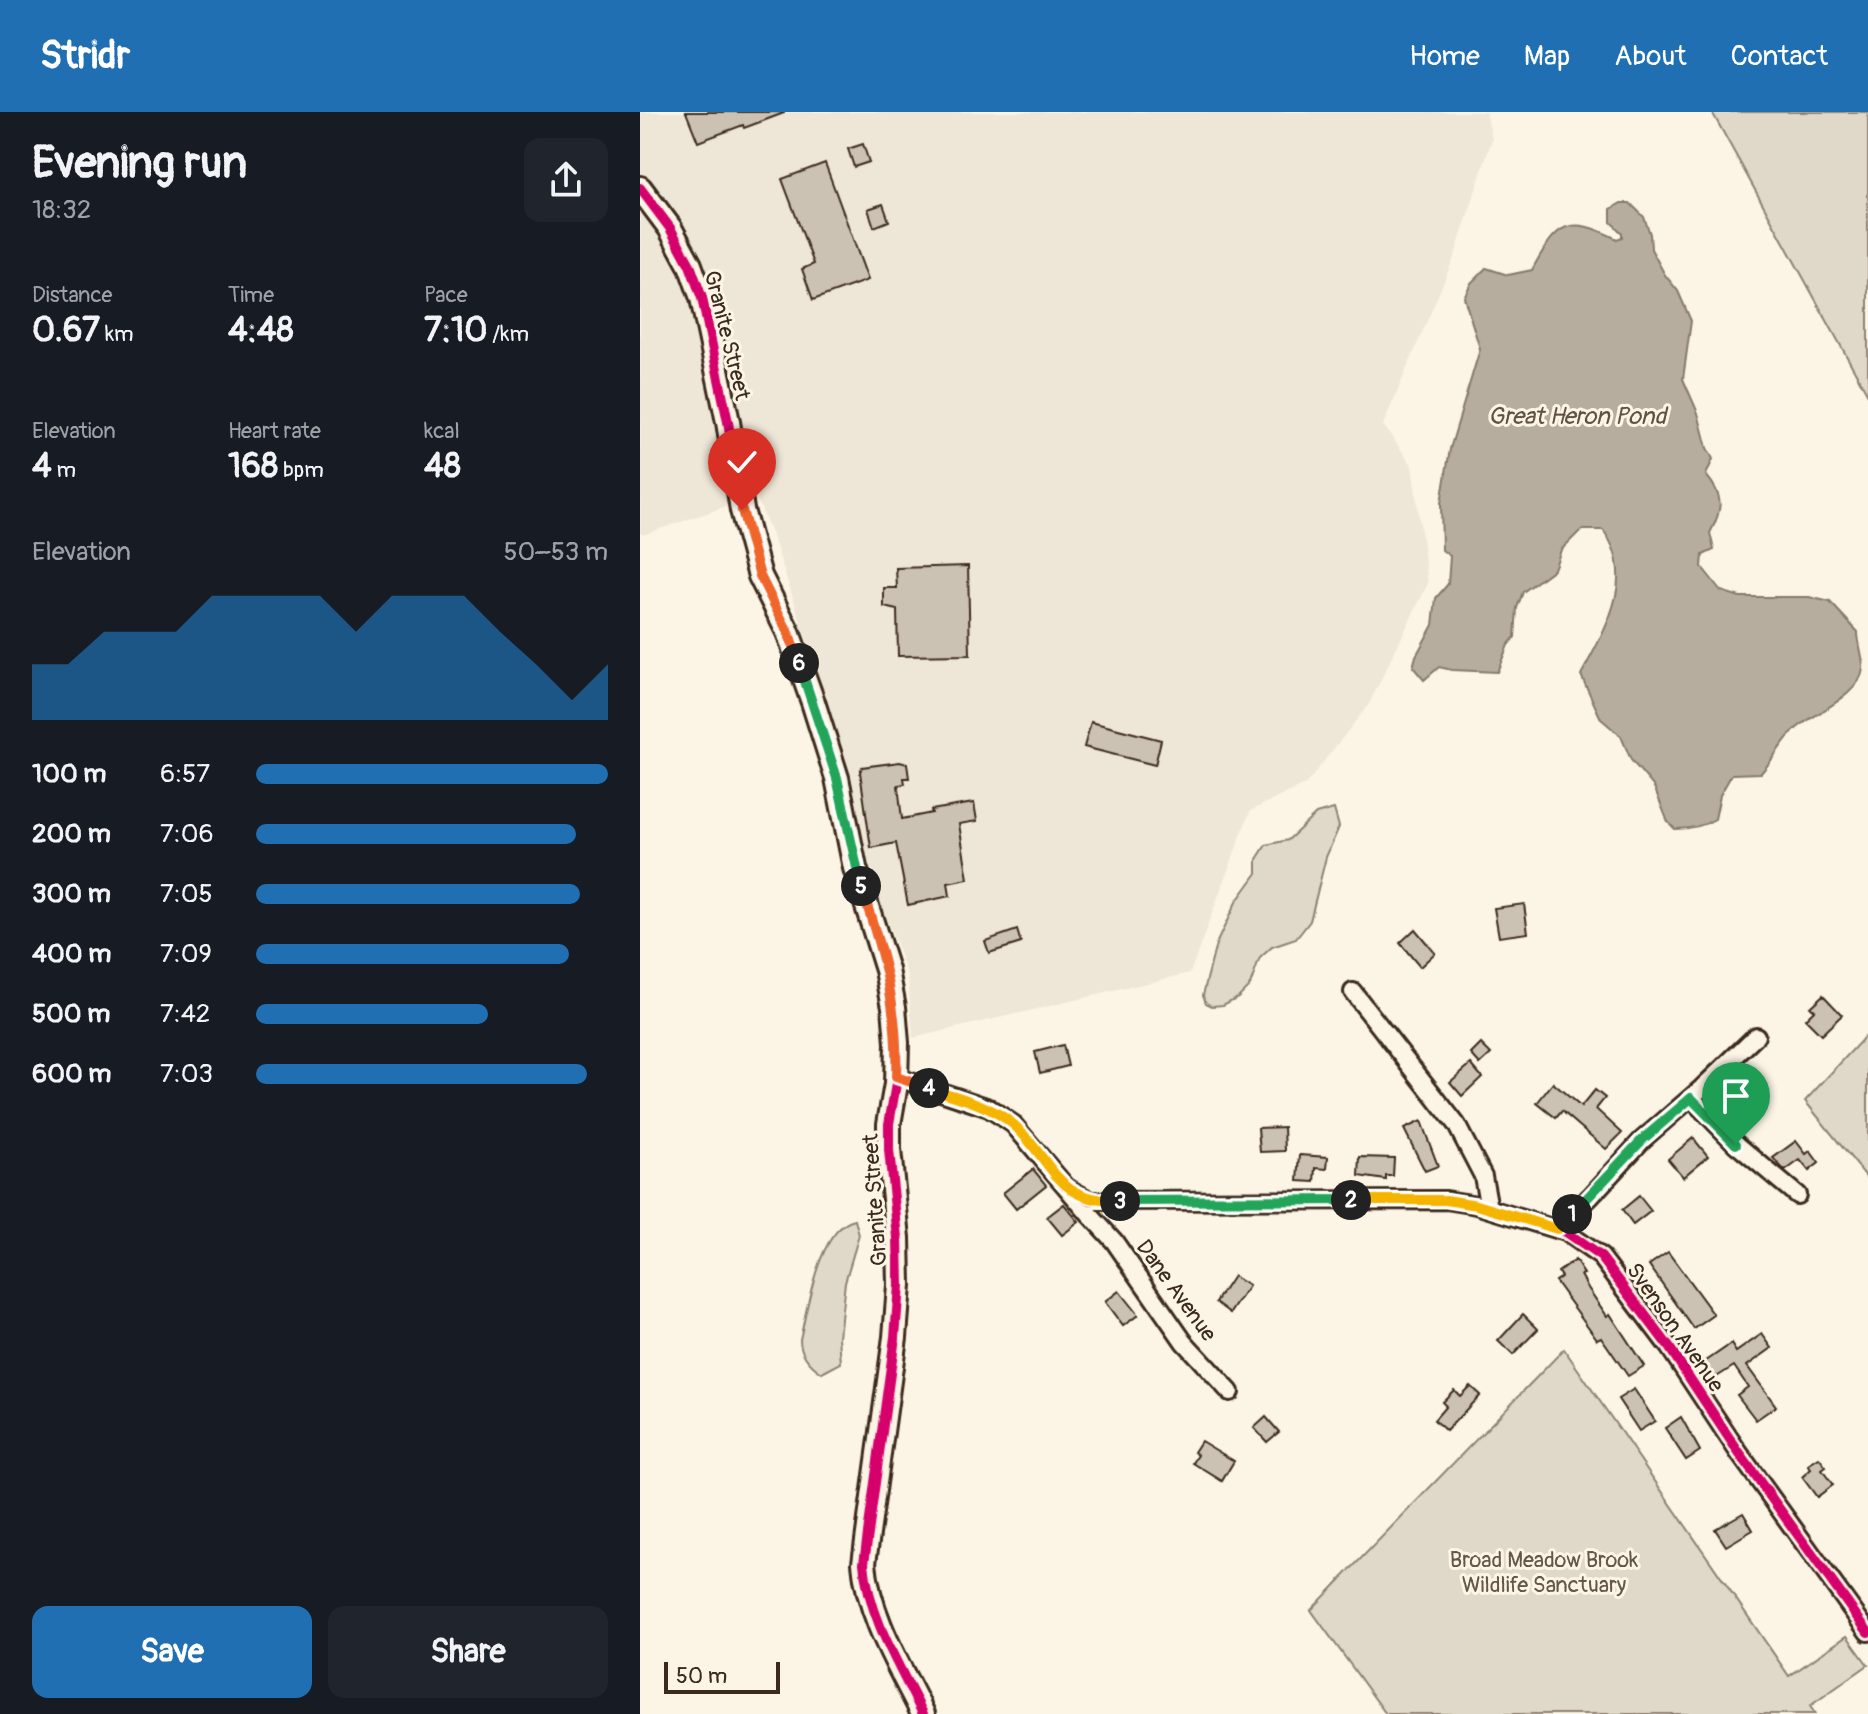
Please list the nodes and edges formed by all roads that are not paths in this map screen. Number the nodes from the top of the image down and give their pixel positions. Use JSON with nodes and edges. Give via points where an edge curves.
{"nodes":[{"id":1,"x":640,"y":188,"type":"edge"},
{"id":2,"x":1353,"y":992,"type":"dead end"},
{"id":3,"x":1756,"y":1036,"type":"dead end"},
{"id":4,"x":896,"y":1077,"type":"junction"},
{"id":5,"x":1691,"y":1098,"type":"junction"},
{"id":6,"x":1069,"y":1189,"type":"junction"},
{"id":7,"x":1797,"y":1195,"type":"dead end"},
{"id":8,"x":1489,"y":1208,"type":"junction"},
{"id":9,"x":1557,"y":1229,"type":"junction"},
{"id":10,"x":1230,"y":1392,"type":"dead end"},
{"id":11,"x":1868,"y":1632,"type":"edge"},
{"id":12,"x":923,"y":1714,"type":"edge"}],
"edges":[{"from":1,"to":4,"type":"street","name":"Granite Street","via":[[670,228],[702,298],[742,510],[760,576],[788,632],[813,702],[887,970]]},
{"from":2,"to":8,"type":"street","via":[[1456,1124],[1483,1176]]},
{"from":3,"to":5,"type":"street"},
{"from":4,"to":6,"type":"street","name":"Dane Avenue","via":[[991,1110],[1013,1124]]},
{"from":4,"to":12,"type":"street","name":"Granite Street","via":[[889,1150],[898,1298],[864,1563],[877,1617]]},
{"from":5,"to":7,"type":"street"},
{"from":5,"to":9,"type":"street","via":[[1642,1140]]},
{"from":6,"to":8,"type":"street","name":"Svenson Avenue","via":[[1091,1201],[1446,1200]]},
{"from":6,"to":10,"type":"street","name":"Dane Avenue","via":[[1114,1241],[1184,1342]]},
{"from":8,"to":9,"type":"street","name":"Svenson Avenue"},
{"from":9,"to":11,"type":"street","name":"Svenson Avenue","via":[[1601,1257],[1627,1288]]}]}
